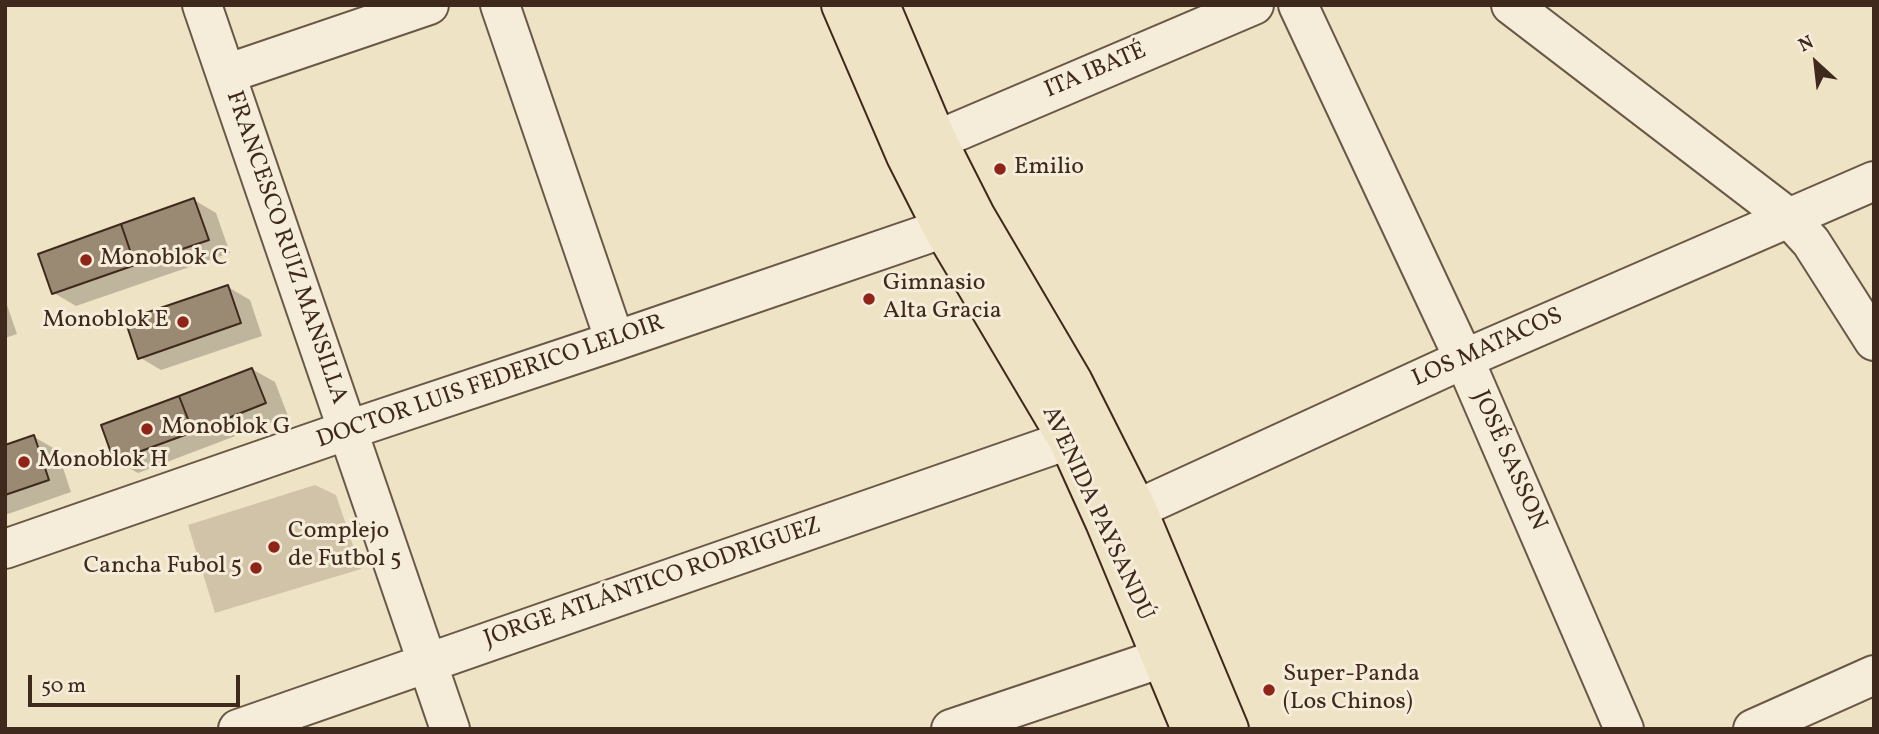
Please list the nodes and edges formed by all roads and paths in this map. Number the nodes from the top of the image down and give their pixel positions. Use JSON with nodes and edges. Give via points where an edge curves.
{"nodes":[{"id":1,"x":202,"y":5,"type":"edge"},
{"id":2,"x":429,"y":5,"type":"edge"},
{"id":3,"x":500,"y":5,"type":"edge"},
{"id":4,"x":841,"y":5,"type":"edge"},
{"id":5,"x":880,"y":5,"type":"edge"},
{"id":6,"x":1254,"y":5,"type":"edge"},
{"id":7,"x":1298,"y":5,"type":"edge"},
{"id":8,"x":1511,"y":5,"type":"edge"},
{"id":9,"x":226,"y":74,"type":"junction"},
{"id":10,"x":937,"y":140,"type":"junction"},
{"id":11,"x":1874,"y":181,"type":"edge"},
{"id":12,"x":1789,"y":218,"type":"junction"},
{"id":13,"x":960,"y":223,"type":"junction"},
{"id":14,"x":615,"y":341,"type":"junction"},
{"id":15,"x":1874,"y":341,"type":"edge"},
{"id":16,"x":1464,"y":359,"type":"junction"},
{"id":17,"x":348,"y":430,"type":"junction"},
{"id":18,"x":1068,"y":440,"type":"junction"},
{"id":19,"x":1121,"y":515,"type":"junction"},
{"id":20,"x":5,"y":549,"type":"edge"},
{"id":21,"x":1162,"y":658,"type":"junction"},
{"id":22,"x":429,"y":662,"type":"junction"},
{"id":23,"x":1874,"y":675,"type":"edge"},
{"id":24,"x":238,"y":729,"type":"edge"},
{"id":25,"x":450,"y":729,"type":"edge"},
{"id":26,"x":951,"y":729,"type":"edge"},
{"id":27,"x":1191,"y":729,"type":"edge"},
{"id":28,"x":1229,"y":729,"type":"edge"},
{"id":29,"x":1624,"y":729,"type":"edge"},
{"id":30,"x":1752,"y":729,"type":"edge"}],
"edges":[{"from":1,"to":9,"type":"street","name":"FRANCESCO RUIZ MANSILLA"},
{"from":2,"to":9,"type":"street"},
{"from":3,"to":14,"type":"street"},
{"from":4,"to":13,"type":"main road","name":"AVENIDA PAYSANDÚ","via":[[906,156]]},
{"from":5,"to":10,"type":"main road","name":"AVENIDA PAYSANDÚ"},
{"from":6,"to":10,"type":"street","name":"ITA IBATÉ"},
{"from":7,"to":16,"type":"street","name":"JOSÉ SASSON"},
{"from":8,"to":12,"type":"street"},
{"from":9,"to":17,"type":"street","name":"FRANCESCO RUIZ MANSILLA"},
{"from":10,"to":13,"type":"main road","name":"AVENIDA PAYSANDÚ"},
{"from":11,"to":12,"type":"street","name":"LOS MATACOS"},
{"from":12,"to":15,"type":"street","via":[[1811,242]]},
{"from":12,"to":16,"type":"street","name":"LOS MATACOS"},
{"from":13,"to":14,"type":"street","name":"DOCTOR LUIS FEDERICO LELOIR"},
{"from":13,"to":18,"type":"main road","name":"AVENIDA PAYSANDÚ"},
{"from":13,"to":19,"type":"main road","name":"AVENIDA PAYSANDÚ","via":[[1073,382]]},
{"from":14,"to":17,"type":"street","name":"DOCTOR LUIS FEDERICO LELOIR"},
{"from":16,"to":19,"type":"street","name":"LOS MATACOS"},
{"from":16,"to":29,"type":"street","name":"JOSÉ SASSON"},
{"from":17,"to":20,"type":"street","name":"DOCTOR LUIS FEDERICO LELOIR"},
{"from":17,"to":22,"type":"street","name":"FRANCESCO RUIZ MANSILLA"},
{"from":18,"to":19,"type":"main road","name":"AVENIDA PAYSANDÚ"},
{"from":18,"to":22,"type":"street","name":"JORGE ATLÁNTICO RODRIGUEZ"},
{"from":19,"to":21,"type":"main road","name":"AVENIDA PAYSANDÚ"},
{"from":19,"to":28,"type":"main road","name":"AVENIDA PAYSANDÚ"},
{"from":21,"to":26,"type":"street"},
{"from":21,"to":27,"type":"main road","name":"AVENIDA PAYSANDÚ"},
{"from":22,"to":24,"type":"street","name":"JORGE ATLÁNTICO RODRIGUEZ"},
{"from":22,"to":25,"type":"street","name":"FRANCESCO RUIZ MANSILLA"},
{"from":23,"to":30,"type":"street"}]}
